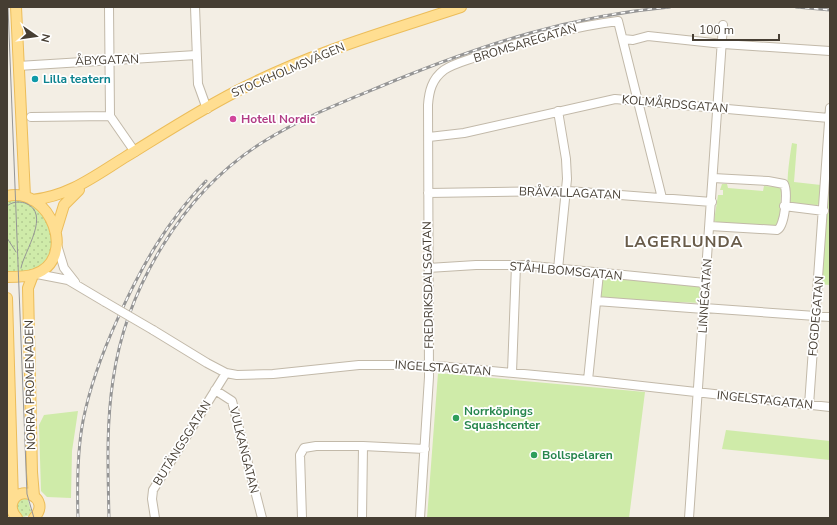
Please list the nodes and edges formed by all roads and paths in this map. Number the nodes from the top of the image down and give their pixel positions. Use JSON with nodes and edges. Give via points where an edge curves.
{"nodes":[{"id":1,"x":16,"y":7,"type":"edge"},
{"id":2,"x":109,"y":7,"type":"edge"},
{"id":3,"x":195,"y":7,"type":"edge"},
{"id":4,"x":457,"y":8,"type":"edge"},
{"id":5,"x":723,"y":25,"type":"dead end"},
{"id":6,"x":622,"y":39,"type":"junction"},
{"id":7,"x":723,"y":44,"type":"junction"},
{"id":8,"x":830,"y":51,"type":"edge"},
{"id":9,"x":196,"y":54,"type":"junction"},
{"id":10,"x":111,"y":59,"type":"junction"},
{"id":11,"x":18,"y":66,"type":"junction"},
{"id":12,"x":436,"y":78,"type":"joint"},
{"id":13,"x":640,"y":103,"type":"junction"},
{"id":14,"x":718,"y":108,"type":"junction"},
{"id":15,"x":830,"y":108,"type":"edge"},
{"id":16,"x":207,"y":109,"type":"junction"},
{"id":17,"x":558,"y":111,"type":"junction"},
{"id":18,"x":110,"y":116,"type":"junction"},
{"id":19,"x":31,"y":117,"type":"dead end"},
{"id":20,"x":829,"y":118,"type":"edge"},
{"id":21,"x":429,"y":137,"type":"junction"},
{"id":22,"x":135,"y":152,"type":"junction"},
{"id":23,"x":713,"y":178,"type":"junction"},
{"id":24,"x":86,"y":182,"type":"junction"},
{"id":25,"x":566,"y":191,"type":"junction"},
{"id":26,"x":428,"y":193,"type":"junction"},
{"id":27,"x":7,"y":196,"type":"edge"},
{"id":28,"x":28,"y":198,"type":"junction"},
{"id":29,"x":662,"y":198,"type":"junction"},
{"id":30,"x":712,"y":202,"type":"junction"},
{"id":31,"x":784,"y":206,"type":"junction"},
{"id":32,"x":824,"y":211,"type":"junction"},
{"id":33,"x":710,"y":226,"type":"junction"},
{"id":34,"x":56,"y":230,"type":"junction"},
{"id":35,"x":56,"y":243,"type":"junction"},
{"id":36,"x":516,"y":265,"type":"junction"},
{"id":37,"x":428,"y":268,"type":"junction"},
{"id":38,"x":558,"y":269,"type":"junction"},
{"id":39,"x":599,"y":273,"type":"junction"},
{"id":40,"x":35,"y":274,"type":"junction"},
{"id":41,"x":7,"y":277,"type":"edge"},
{"id":42,"x":705,"y":283,"type":"junction"},
{"id":43,"x":79,"y":286,"type":"junction"},
{"id":44,"x":7,"y":298,"type":"edge"},
{"id":45,"x":596,"y":301,"type":"junction"},
{"id":46,"x":704,"y":308,"type":"junction"},
{"id":47,"x":816,"y":316,"type":"junction"},
{"id":48,"x":830,"y":317,"type":"edge"},
{"id":49,"x":428,"y":365,"type":"junction"},
{"id":50,"x":512,"y":372,"type":"junction"},
{"id":51,"x":226,"y":373,"type":"junction"},
{"id":52,"x":588,"y":380,"type":"junction"},
{"id":53,"x":215,"y":390,"type":"junction"},
{"id":54,"x":699,"y":393,"type":"junction"},
{"id":55,"x":809,"y":405,"type":"junction"},
{"id":56,"x":830,"y":407,"type":"edge"},
{"id":57,"x":363,"y":446,"type":"junction"},
{"id":58,"x":425,"y":449,"type":"junction"},
{"id":59,"x":34,"y":496,"type":"junction"},
{"id":60,"x":12,"y":510,"type":"edge"},
{"id":61,"x":34,"y":518,"type":"edge"},
{"id":62,"x":155,"y":518,"type":"edge"},
{"id":63,"x":262,"y":518,"type":"edge"},
{"id":64,"x":302,"y":518,"type":"edge"},
{"id":65,"x":362,"y":518,"type":"edge"},
{"id":66,"x":420,"y":518,"type":"edge"},
{"id":67,"x":689,"y":518,"type":"edge"}],
"edges":[{"from":1,"to":11,"type":"main road"},
{"from":2,"to":10,"type":"street"},
{"from":3,"to":9,"type":"street"},
{"from":4,"to":16,"type":"main road","name":"STOCKHOLMSVÄGEN","via":[[391,28],[290,67],[245,87]]},
{"from":5,"to":7,"type":"street","name":"LINNÉGATAN"},
{"from":6,"to":7,"type":"street","via":[[633,40],[648,36]]},
{"from":6,"to":12,"type":"street","name":"BROMSAREGATAN","via":[[618,21],[575,27],[503,48],[444,70]]},
{"from":6,"to":13,"type":"street"},
{"from":7,"to":8,"type":"street"},
{"from":7,"to":14,"type":"street","name":"LINNÉGATAN"},
{"from":9,"to":10,"type":"street","name":"ÅBYGATAN"},
{"from":9,"to":16,"type":"street","via":[[198,84]]},
{"from":10,"to":11,"type":"street","name":"ÅBYGATAN"},
{"from":10,"to":18,"type":"street"},
{"from":11,"to":28,"type":"main road"},
{"from":12,"to":21,"type":"street","name":"FREDRIKSDALSGATAN","via":[[428,94]]},
{"from":13,"to":14,"type":"street","name":"KOLMÅRDSGATAN"},
{"from":13,"to":17,"type":"street","name":"KOLMÅRDSGATAN","via":[[615,99]]},
{"from":13,"to":29,"type":"street"},
{"from":14,"to":20,"type":"street","name":"KOLMÅRDSGATAN"},
{"from":14,"to":23,"type":"street","name":"LINNÉGATAN"},
{"from":15,"to":20,"type":"street","name":"FOGDEGATAN"},
{"from":16,"to":22,"type":"main road","name":"STOCKHOLMSVÄGEN"},
{"from":17,"to":21,"type":"street","name":"KOLMÅRDSGATAN","via":[[467,132]]},
{"from":17,"to":25,"type":"street","via":[[566,159]]},
{"from":18,"to":19,"type":"street"},
{"from":18,"to":22,"type":"street"},
{"from":20,"to":32,"type":"street","name":"FOGDEGATAN"},
{"from":21,"to":26,"type":"street","name":"FREDRIKSDALSGATAN"},
{"from":22,"to":24,"type":"main road","name":"STOCKHOLMSVÄGEN"},
{"from":23,"to":30,"type":"street","name":"LINNÉGATAN"},
{"from":23,"to":31,"type":"street","via":[[780,183],[785,187]]},
{"from":24,"to":28,"type":"main road","name":"STOCKHOLMSVÄGEN","via":[[55,197]]},
{"from":24,"to":34,"type":"main road","name":"STOCKHOLMSVÄGEN","via":[[67,200]]},
{"from":25,"to":26,"type":"street","name":"BRÅVALLAGATAN"},
{"from":25,"to":29,"type":"street","name":"BRÅVALLAGATAN"},
{"from":25,"to":38,"type":"street"},
{"from":26,"to":37,"type":"street","name":"FREDRIKSDALSGATAN"},
{"from":27,"to":28,"type":"main road","name":"STOCKHOLMSVÄGEN"},
{"from":28,"to":34,"type":"main road","via":[[47,212]]},
{"from":29,"to":30,"type":"street","name":"BRÅVALLAGATAN"},
{"from":30,"to":33,"type":"street","name":"LINNÉGATAN"},
{"from":31,"to":32,"type":"street"},
{"from":31,"to":33,"type":"street","via":[[784,222],[777,230]]},
{"from":32,"to":47,"type":"street","name":"FOGDEGATAN"},
{"from":33,"to":42,"type":"street","name":"LINNÉGATAN"},
{"from":34,"to":35,"type":"main road"},
{"from":35,"to":40,"type":"main road","via":[[49,263]]},
{"from":35,"to":43,"type":"street","name":"INGELSTAGATAN","via":[[64,268]]},
{"from":36,"to":37,"type":"street","name":"STÅHLBOMSGATAN"},
{"from":36,"to":38,"type":"street","name":"STÅHLBOMSGATAN"},
{"from":36,"to":50,"type":"street"},
{"from":37,"to":49,"type":"street","name":"FREDRIKSDALSGATAN"},
{"from":38,"to":39,"type":"street","name":"STÅHLBOMSGATAN"},
{"from":39,"to":42,"type":"street","name":"STÅHLBOMSGATAN"},
{"from":39,"to":45,"type":"street"},
{"from":40,"to":41,"type":"main road"},
{"from":40,"to":43,"type":"street","name":"INGELSTAGATAN","via":[[60,278]]},
{"from":40,"to":59,"type":"main road","name":"NORRA PROMENADEN","via":[[28,288]]},
{"from":42,"to":46,"type":"street","name":"LINNÉGATAN"},
{"from":43,"to":51,"type":"street","name":"INGELSTAGATAN","bridge":true},
{"from":44,"to":60,"type":"main road","name":"NORRA PROMENADEN"},
{"from":45,"to":46,"type":"street"},
{"from":45,"to":52,"type":"street"},
{"from":46,"to":47,"type":"street"},
{"from":46,"to":54,"type":"street","name":"LINNÉGATAN"},
{"from":47,"to":48,"type":"street"},
{"from":47,"to":55,"type":"street","name":"FOGDEGATAN"},
{"from":49,"to":50,"type":"street","name":"INGELSTAGATAN"},
{"from":49,"to":51,"type":"street","name":"INGELSTAGATAN","via":[[359,365],[245,376]]},
{"from":49,"to":58,"type":"street","name":"FREDRIKSDALSGATAN"},
{"from":50,"to":52,"type":"street","name":"INGELSTAGATAN"},
{"from":51,"to":53,"type":"street","name":"BUTÄNGSGATAN"},
{"from":52,"to":54,"type":"street","name":"INGELSTAGATAN"},
{"from":53,"to":62,"type":"street","name":"BUTÄNGSGATAN","via":[[153,490]]},
{"from":53,"to":63,"type":"street","name":"VULKANGATAN","via":[[232,401]]},
{"from":54,"to":55,"type":"street","name":"INGELSTAGATAN"},
{"from":54,"to":67,"type":"street","name":"LINNÉGATAN"},
{"from":55,"to":56,"type":"street","name":"INGELSTAGATAN"},
{"from":57,"to":58,"type":"street"},
{"from":57,"to":64,"type":"street","via":[[304,448],[300,455]]},
{"from":57,"to":65,"type":"street"},
{"from":58,"to":66,"type":"street","name":"FREDRIKSDALSGATAN"},
{"from":59,"to":60,"type":"main road","via":[[22,493]]},
{"from":59,"to":61,"type":"main road","name":"NORRA PROMENADEN","via":[[39,509]]}]}
